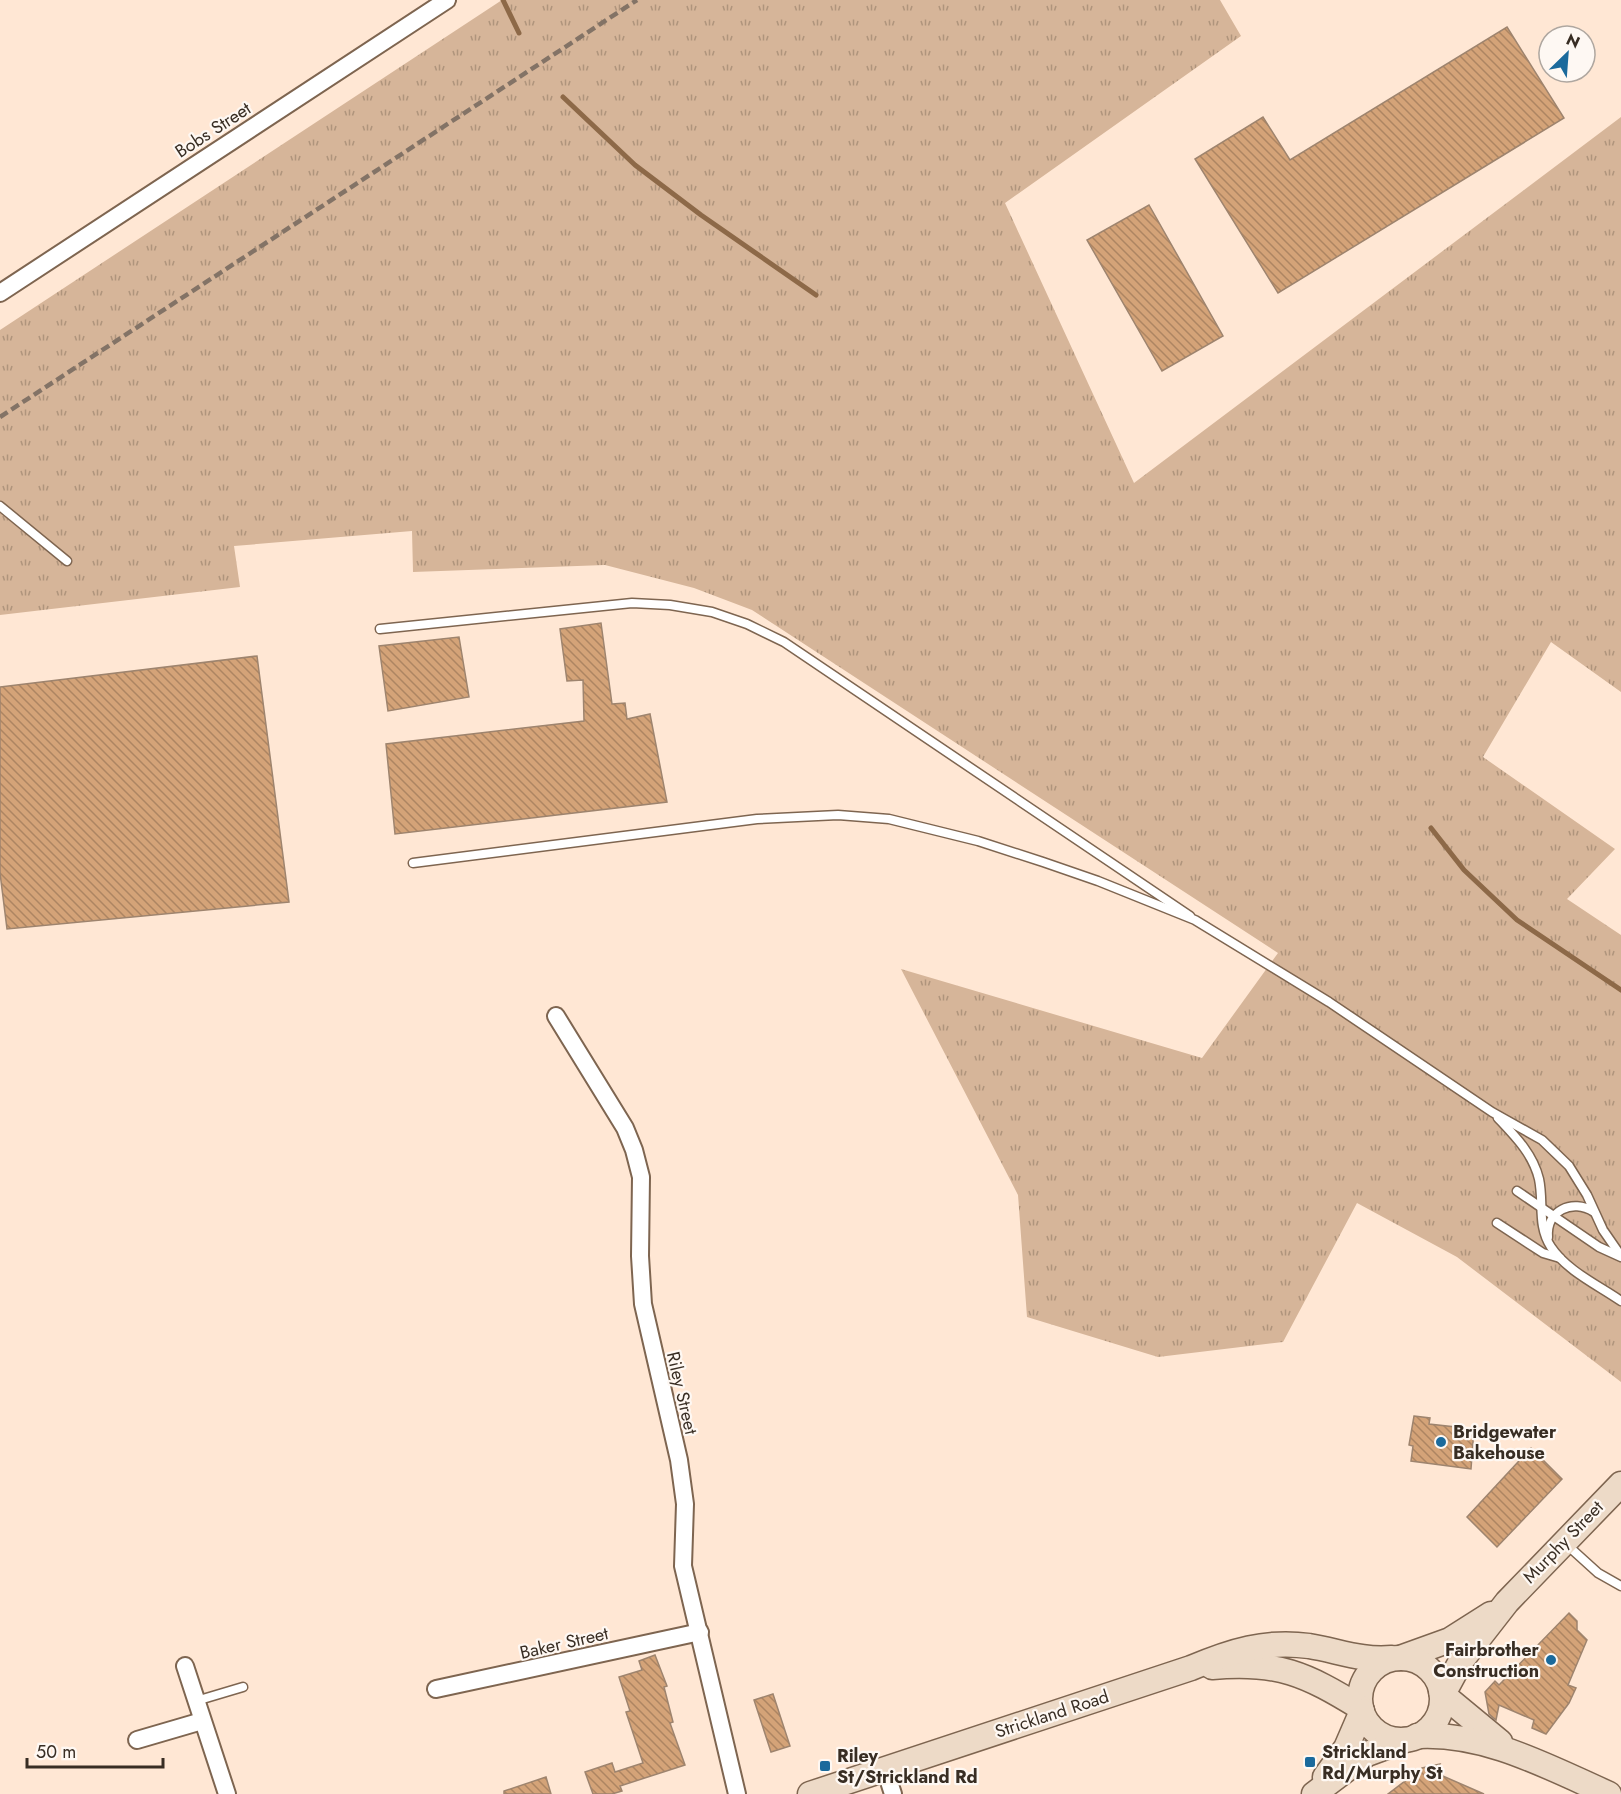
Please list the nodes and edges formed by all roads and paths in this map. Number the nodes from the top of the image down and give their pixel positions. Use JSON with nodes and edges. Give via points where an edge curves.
{"nodes":[{"id":1,"x":447,"y":0,"type":"edge"},
{"id":2,"x":0,"y":293,"type":"edge"},
{"id":3,"x":0,"y":506,"type":"edge"},
{"id":4,"x":68,"y":561,"type":"dead end"},
{"id":5,"x":380,"y":629,"type":"dead end"},
{"id":6,"x":413,"y":863,"type":"dead end"},
{"id":7,"x":1195,"y":920,"type":"junction"},
{"id":8,"x":556,"y":1016,"type":"dead end"},
{"id":9,"x":1492,"y":1112,"type":"junction"},
{"id":10,"x":1517,"y":1191,"type":"dead end"},
{"id":11,"x":1541,"y":1208,"type":"junction"},
{"id":12,"x":1594,"y":1212,"type":"junction"},
{"id":13,"x":1553,"y":1216,"type":"junction"},
{"id":14,"x":1497,"y":1223,"type":"dead end"},
{"id":15,"x":1549,"y":1244,"type":"junction"},
{"id":16,"x":1621,"y":1256,"type":"edge"},
{"id":17,"x":1560,"y":1258,"type":"junction"},
{"id":18,"x":1621,"y":1301,"type":"edge"},
{"id":19,"x":1621,"y":1484,"type":"edge"},
{"id":20,"x":1564,"y":1541,"type":"junction"},
{"id":21,"x":1621,"y":1586,"type":"edge"},
{"id":22,"x":1507,"y":1602,"type":"junction"},
{"id":23,"x":700,"y":1632,"type":"junction"},
{"id":24,"x":1396,"y":1658,"type":"junction"},
{"id":25,"x":185,"y":1666,"type":"dead end"},
{"id":26,"x":1191,"y":1668,"type":"junction"},
{"id":27,"x":243,"y":1687,"type":"dead end"},
{"id":28,"x":436,"y":1689,"type":"dead end"},
{"id":29,"x":1442,"y":1693,"type":"junction"},
{"id":30,"x":196,"y":1701,"type":"junction"},
{"id":31,"x":1361,"y":1709,"type":"junction"},
{"id":32,"x":202,"y":1721,"type":"junction"},
{"id":33,"x":1411,"y":1738,"type":"junction"},
{"id":34,"x":136,"y":1740,"type":"dead end"},
{"id":35,"x":1517,"y":1754,"type":"junction"},
{"id":36,"x":885,"y":1769,"type":"junction"},
{"id":37,"x":227,"y":1794,"type":"edge"},
{"id":38,"x":738,"y":1794,"type":"edge"},
{"id":39,"x":810,"y":1794,"type":"edge"},
{"id":40,"x":893,"y":1794,"type":"edge"},
{"id":41,"x":1313,"y":1794,"type":"edge"},
{"id":42,"x":1610,"y":1794,"type":"edge"}],
"edges":[{"from":1,"to":2,"type":"street","name":"Bobs Street"},
{"from":3,"to":4,"type":"lane"},
{"from":5,"to":7,"type":"lane","via":[[618,603],[691,607],[730,617],[784,642]]},
{"from":6,"to":7,"type":"lane","via":[[756,819],[863,815],[978,841],[1098,880]]},
{"from":7,"to":9,"type":"lane","via":[[1329,1002]]},
{"from":8,"to":23,"type":"street","name":"Riley Street","via":[[625,1128],[641,1177],[639,1256],[643,1304],[679,1461],[685,1504],[683,1566]]},
{"from":9,"to":11,"type":"lane","via":[[1534,1164]]},
{"from":9,"to":12,"type":"lane","via":[[1542,1140],[1560,1155],[1579,1180]]},
{"from":10,"to":11,"type":"lane"},
{"from":11,"to":13,"type":"lane"},
{"from":11,"to":15,"type":"lane","via":[[1542,1228]]},
{"from":12,"to":13,"type":"lane","via":[[1567,1206]]},
{"from":12,"to":16,"type":"lane"},
{"from":13,"to":15,"type":"lane","via":[[1547,1230]]},
{"from":13,"to":16,"type":"lane","via":[[1599,1247]]},
{"from":14,"to":17,"type":"lane","via":[[1543,1253]]},
{"from":15,"to":17,"type":"lane"},
{"from":17,"to":18,"type":"lane"},
{"from":19,"to":20,"type":"street","name":"Murphy Street"},
{"from":20,"to":21,"type":"lane","via":[[1599,1573]]},
{"from":20,"to":22,"type":"street","name":"Murphy Street"},
{"from":22,"to":24,"type":"street","name":"Murphy Street","via":[[1451,1639]]},
{"from":22,"to":29,"type":"street","name":"Murphy Street","via":[[1461,1661]]},
{"from":23,"to":28,"type":"street","name":"Baker Street"},
{"from":23,"to":38,"type":"street","name":"Riley Street"},
{"from":24,"to":26,"type":"street","name":"Strickland Road","via":[[1367,1659],[1271,1644],[1240,1648]]},
{"from":24,"to":29,"type":"street","via":[[1410,1658],[1427,1667]]},
{"from":24,"to":31,"type":"street","via":[[1378,1665],[1366,1676],[1360,1691]]},
{"from":25,"to":30,"type":"street"},
{"from":26,"to":31,"type":"street","name":"Strickland Road","via":[[1262,1666],[1294,1672]]},
{"from":26,"to":36,"type":"street","name":"Strickland Road"},
{"from":27,"to":30,"type":"lane"},
{"from":29,"to":33,"type":"street","via":[[1436,1719]]},
{"from":29,"to":35,"type":"street","via":[[1479,1727]]},
{"from":30,"to":32,"type":"street"},
{"from":31,"to":33,"type":"street","via":[[1371,1727],[1386,1737]]},
{"from":31,"to":41,"type":"street","via":[[1341,1756]]},
{"from":32,"to":34,"type":"street"},
{"from":32,"to":37,"type":"street"},
{"from":33,"to":35,"type":"street","via":[[1464,1738]]},
{"from":33,"to":41,"type":"street","via":[[1367,1754]]},
{"from":35,"to":42,"type":"street"},
{"from":36,"to":39,"type":"street","name":"Strickland Road"},
{"from":36,"to":40,"type":"street"}]}
